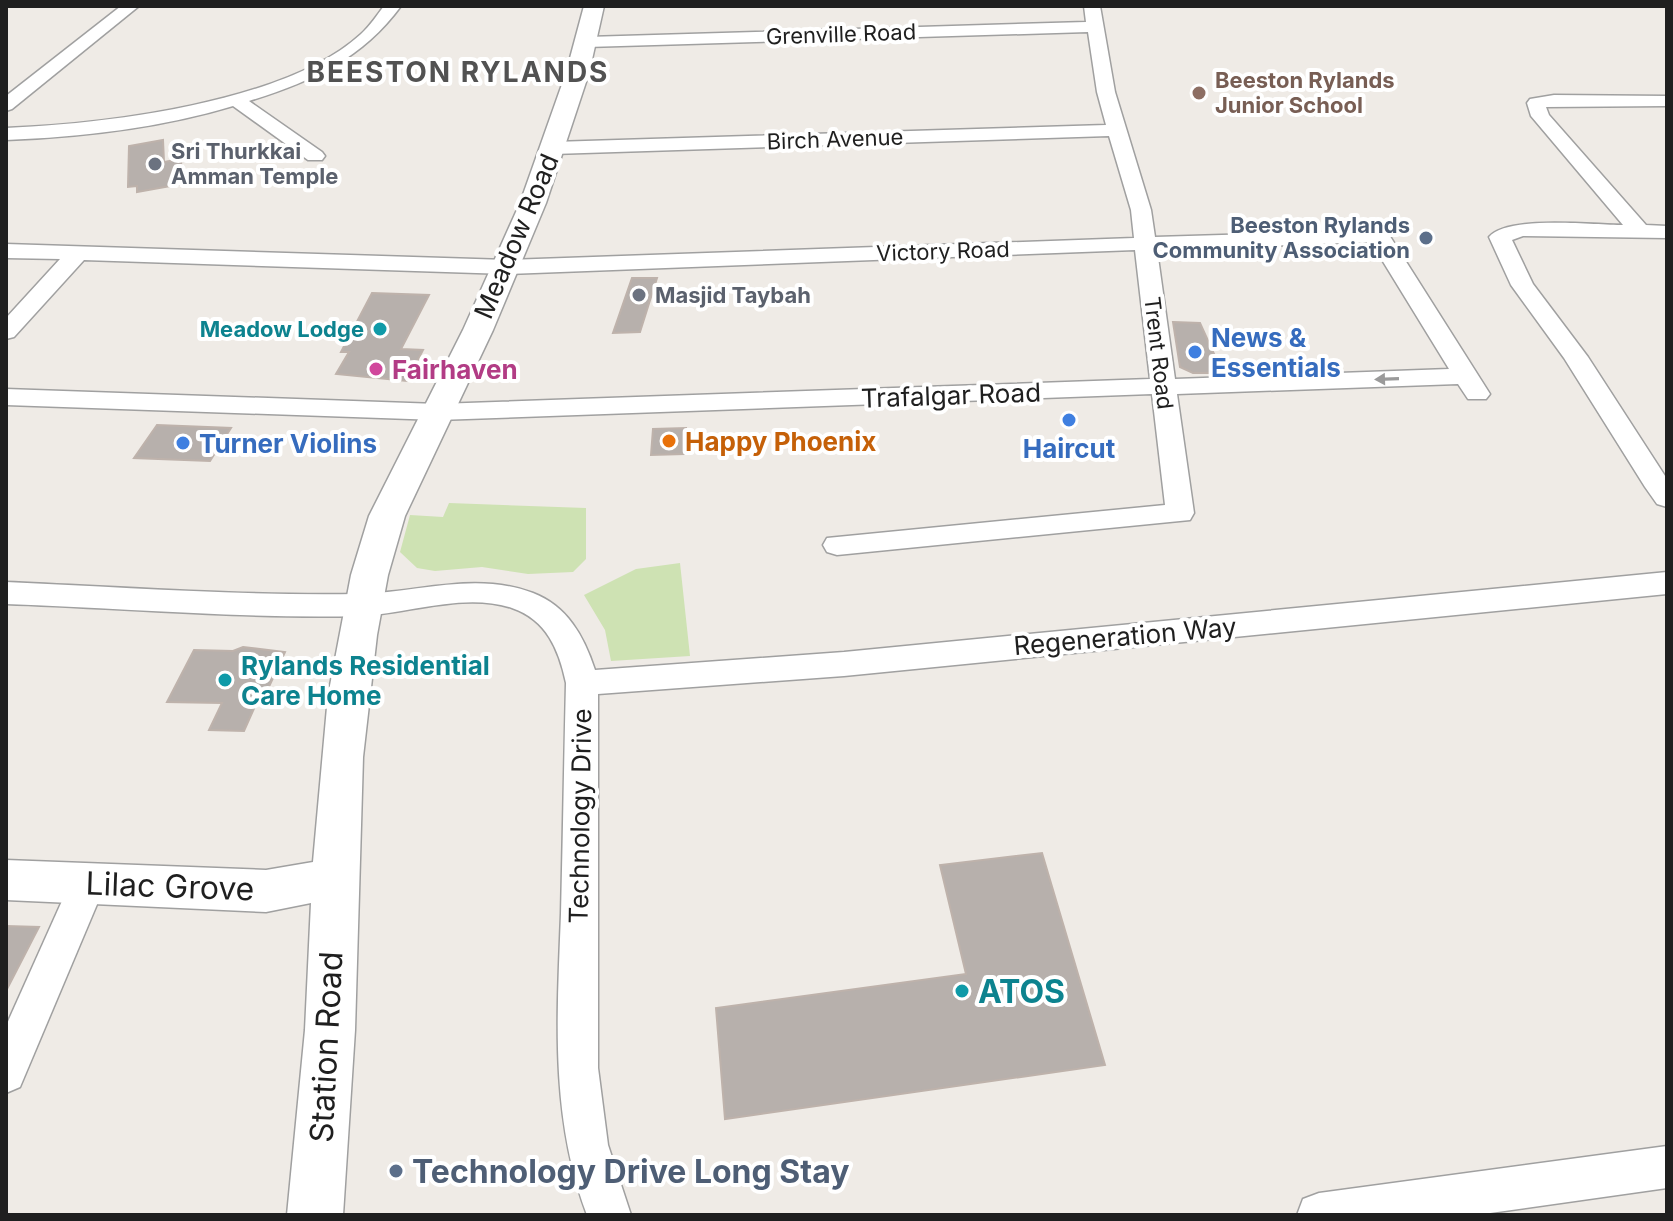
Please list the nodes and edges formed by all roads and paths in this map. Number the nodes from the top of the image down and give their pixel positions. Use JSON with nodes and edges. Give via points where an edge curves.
{"nodes":[{"id":1,"x":131,"y":6,"type":"edge"},
{"id":2,"x":393,"y":6,"type":"edge"},
{"id":3,"x":594,"y":6,"type":"edge"},
{"id":4,"x":1094,"y":16,"type":"edge"},
{"id":5,"x":587,"y":42,"type":"junction"},
{"id":6,"x":235,"y":99,"type":"junction"},
{"id":7,"x":1667,"y":101,"type":"edge"},
{"id":8,"x":6,"y":105,"type":"edge"},
{"id":9,"x":1117,"y":130,"type":"junction"},
{"id":10,"x":6,"y":134,"type":"edge"},
{"id":11,"x":553,"y":148,"type":"junction"},
{"id":12,"x":315,"y":156,"type":"dead end"},
{"id":13,"x":1640,"y":232,"type":"junction"},
{"id":14,"x":1667,"y":232,"type":"edge"},
{"id":15,"x":1146,"y":244,"type":"junction"},
{"id":16,"x":6,"y":251,"type":"edge"},
{"id":17,"x":78,"y":253,"type":"junction"},
{"id":18,"x":507,"y":267,"type":"junction"},
{"id":19,"x":6,"y":332,"type":"edge"},
{"id":20,"x":1471,"y":385,"type":"joint"},
{"id":21,"x":1163,"y":387,"type":"junction"},
{"id":22,"x":6,"y":397,"type":"edge"},
{"id":23,"x":438,"y":412,"type":"junction"},
{"id":24,"x":1667,"y":498,"type":"edge"},
{"id":25,"x":837,"y":545,"type":"dead end"},
{"id":26,"x":1667,"y":583,"type":"edge"},
{"id":27,"x":6,"y":593,"type":"edge"},
{"id":28,"x":362,"y":605,"type":"junction"},
{"id":29,"x":582,"y":683,"type":"junction"},
{"id":30,"x":333,"y":879,"type":"junction"},
{"id":31,"x":6,"y":880,"type":"edge"},
{"id":32,"x":88,"y":883,"type":"junction"},
{"id":33,"x":6,"y":1073,"type":"edge"},
{"id":34,"x":1667,"y":1167,"type":"edge"},
{"id":35,"x":315,"y":1215,"type":"edge"},
{"id":36,"x":609,"y":1215,"type":"edge"},
{"id":37,"x":1319,"y":1215,"type":"edge"}],
"edges":[{"from":1,"to":8,"type":"street"},
{"from":2,"to":6,"type":"street","via":[[371,34],[343,54]]},
{"from":3,"to":5,"type":"street","name":"Meadow Road"},
{"from":4,"to":5,"type":"street","name":"Grenville Road"},
{"from":4,"to":9,"type":"street","name":"Trent Road","via":[[1102,76]]},
{"from":5,"to":11,"type":"street","name":"Meadow Road"},
{"from":6,"to":10,"type":"street","via":[[118,125]]},
{"from":6,"to":12,"type":"street"},
{"from":7,"to":13,"type":"street","via":[[1536,103],[1540,116]]},
{"from":9,"to":11,"type":"street","name":"Birch Avenue"},
{"from":9,"to":15,"type":"street","name":"Trent Road"},
{"from":11,"to":18,"type":"street","name":"Meadow Road"},
{"from":13,"to":14,"type":"street"},
{"from":13,"to":24,"type":"street","via":[[1521,230],[1500,237],[1509,266],[1577,358]]},
{"from":15,"to":18,"type":"street","name":"Victory Road"},
{"from":15,"to":20,"type":"street","name":"Victory Road","via":[[1378,235]]},
{"from":15,"to":21,"type":"street","name":"Trent Road"},
{"from":16,"to":17,"type":"street","name":"Victory Road"},
{"from":17,"to":18,"type":"street","name":"Victory Road"},
{"from":17,"to":19,"type":"street"},
{"from":18,"to":23,"type":"street","name":"Meadow Road"},
{"from":20,"to":21,"type":"street","name":"Trafalgar Road","one_way":true},
{"from":21,"to":23,"type":"street","name":"Trafalgar Road"},
{"from":21,"to":25,"type":"street","name":"Trent Road","via":[[1180,513]]},
{"from":22,"to":23,"type":"street","name":"Trafalgar Road"},
{"from":23,"to":28,"type":"street","name":"Meadow Road","via":[[387,516]]},
{"from":26,"to":29,"type":"street","name":"Regeneration Way","via":[[844,664]]},
{"from":27,"to":28,"type":"street","name":"Technology Drive"},
{"from":28,"to":29,"type":"street","name":"Technology Drive","via":[[482,594],[525,601],[564,629]]},
{"from":28,"to":30,"type":"street","name":"Meadow Road"},
{"from":29,"to":36,"type":"street","name":"Technology Drive","via":[[577,987],[581,1116],[593,1178]]},
{"from":30,"to":32,"type":"street","name":"Lilac Grove","via":[[266,891]]},
{"from":30,"to":35,"type":"street","name":"Station Road","via":[[331,1005]]},
{"from":31,"to":32,"type":"street","name":"Lilac Grove"},
{"from":32,"to":33,"type":"street"},
{"from":34,"to":37,"type":"street"}]}
